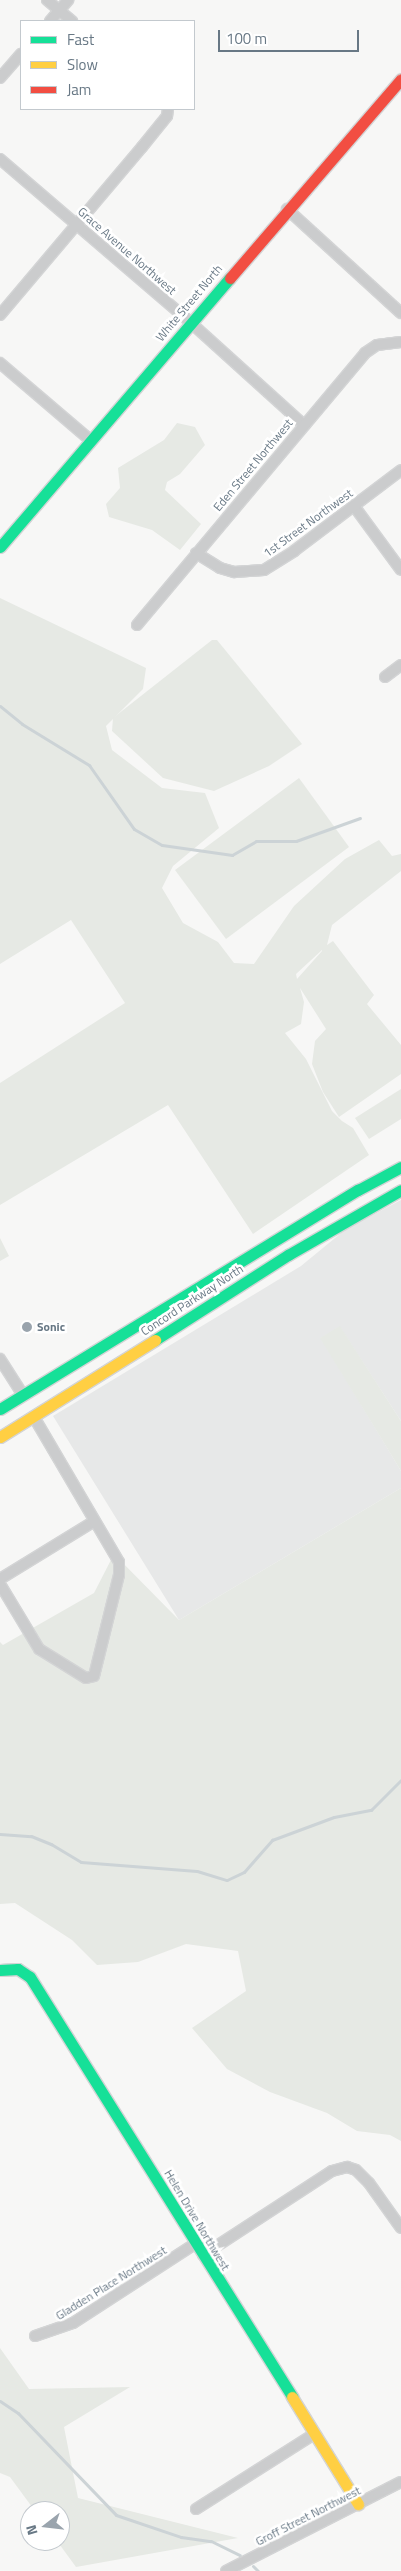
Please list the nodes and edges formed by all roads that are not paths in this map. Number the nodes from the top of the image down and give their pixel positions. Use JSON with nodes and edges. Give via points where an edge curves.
{"nodes":[{"id":1,"x":48,"y":0,"type":"edge"},
{"id":2,"x":68,"y":0,"type":"edge"},
{"id":3,"x":59,"y":10,"type":"junction"},
{"id":4,"x":51,"y":20,"type":"edge"},
{"id":5,"x":71,"y":20,"type":"edge"},
{"id":6,"x":20,"y":55,"type":"edge"},
{"id":7,"x":0,"y":78,"type":"edge"},
{"id":8,"x":401,"y":79,"type":"edge"},
{"id":9,"x":167,"y":110,"type":"edge"},
{"id":10,"x":0,"y":159,"type":"edge"},
{"id":11,"x":288,"y":209,"type":"junction"},
{"id":12,"x":76,"y":223,"type":"junction"},
{"id":13,"x":401,"y":313,"type":"edge"},
{"id":14,"x":0,"y":315,"type":"edge"},
{"id":15,"x":190,"y":322,"type":"junction"},
{"id":16,"x":401,"y":342,"type":"edge"},
{"id":17,"x":0,"y":363,"type":"edge"},
{"id":18,"x":304,"y":425,"type":"junction"},
{"id":19,"x":90,"y":440,"type":"junction"},
{"id":20,"x":401,"y":470,"type":"edge"},
{"id":21,"x":354,"y":506,"type":"junction"},
{"id":22,"x":0,"y":547,"type":"edge"},
{"id":23,"x":196,"y":553,"type":"junction"},
{"id":24,"x":401,"y":570,"type":"edge"},
{"id":25,"x":137,"y":625,"type":"dead end"},
{"id":26,"x":401,"y":665,"type":"edge"},
{"id":27,"x":385,"y":677,"type":"dead end"},
{"id":28,"x":401,"y":1157,"type":"edge"},
{"id":29,"x":401,"y":1167,"type":"edge"},
{"id":30,"x":358,"y":1190,"type":"junction"},
{"id":31,"x":401,"y":1190,"type":"edge"},
{"id":32,"x":232,"y":1266,"type":"junction"},
{"id":33,"x":243,"y":1283,"type":"junction"},
{"id":34,"x":151,"y":1316,"type":"junction"},
{"id":35,"x":0,"y":1359,"type":"edge"},
{"id":36,"x":23,"y":1395,"type":"junction"},
{"id":37,"x":0,"y":1409,"type":"edge"},
{"id":38,"x":34,"y":1417,"type":"junction"},
{"id":39,"x":0,"y":1422,"type":"edge"},
{"id":40,"x":0,"y":1437,"type":"edge"},
{"id":41,"x":94,"y":1522,"type":"junction"},
{"id":42,"x":0,"y":1579,"type":"edge"},
{"id":43,"x":0,"y":1584,"type":"edge"},
{"id":44,"x":0,"y":1970,"type":"edge"},
{"id":45,"x":401,"y":2228,"type":"edge"},
{"id":46,"x":196,"y":2243,"type":"junction"},
{"id":47,"x":203,"y":2254,"type":"junction"},
{"id":48,"x":35,"y":2336,"type":"dead end"},
{"id":49,"x":314,"y":2434,"type":"junction"},
{"id":50,"x":401,"y":2482,"type":"edge"},
{"id":51,"x":358,"y":2504,"type":"junction"},
{"id":52,"x":196,"y":2509,"type":"dead end"},
{"id":53,"x":226,"y":2571,"type":"edge"}],
"edges":[{"from":1,"to":3,"type":"street"},
{"from":2,"to":3,"type":"street"},
{"from":3,"to":4,"type":"street"},
{"from":3,"to":5,"type":"street"},
{"from":6,"to":7,"type":"street"},
{"from":8,"to":11,"type":"main road","name":"White Street North"},
{"from":9,"to":12,"type":"street","via":[[148,140]]},
{"from":10,"to":12,"type":"street","name":"Grace Avenue Northwest"},
{"from":11,"to":13,"type":"street"},
{"from":11,"to":15,"type":"main road","name":"White Street North"},
{"from":12,"to":14,"type":"street"},
{"from":12,"to":15,"type":"street","name":"Grace Avenue Northwest"},
{"from":15,"to":18,"type":"street","name":"Grace Avenue Northwest"},
{"from":15,"to":19,"type":"main road","name":"White Street North"},
{"from":16,"to":18,"type":"street","name":"Eden Street Northwest","via":[[377,345],[365,353]]},
{"from":17,"to":19,"type":"street"},
{"from":18,"to":23,"type":"street","name":"Eden Street Northwest"},
{"from":19,"to":22,"type":"main road","name":"White Street North"},
{"from":20,"to":21,"type":"street","name":"1st Street Northwest"},
{"from":21,"to":23,"type":"street","name":"1st Street Northwest","via":[[264,570],[234,572],[220,568]]},
{"from":21,"to":24,"type":"street"},
{"from":23,"to":25,"type":"street","name":"Eden Street Northwest"},
{"from":26,"to":27,"type":"street"},
{"from":28,"to":30,"type":"main road"},
{"from":29,"to":30,"type":"main road","name":"Concord Parkway North"},
{"from":30,"to":32,"type":"main road","name":"Concord Parkway North"},
{"from":31,"to":33,"type":"main road","name":"Concord Parkway North"},
{"from":32,"to":33,"type":"main road"},
{"from":32,"to":34,"type":"main road","name":"Concord Parkway North"},
{"from":33,"to":38,"type":"main road","name":"Concord Parkway North"},
{"from":34,"to":36,"type":"main road","name":"Concord Parkway North"},
{"from":34,"to":38,"type":"main road","via":[[112,1350],[47,1395],[34,1407]]},
{"from":35,"to":36,"type":"street"},
{"from":36,"to":37,"type":"main road","name":"Concord Parkway North"},
{"from":36,"to":39,"type":"main road","via":[[20,1408]]},
{"from":38,"to":40,"type":"main road","name":"Concord Parkway North"},
{"from":38,"to":41,"type":"street"},
{"from":41,"to":42,"type":"street"},
{"from":41,"to":43,"type":"street","via":[[119,1562],[119,1575],[94,1676],[86,1678],[39,1649]]},
{"from":44,"to":46,"type":"main road","name":"Helen Drive Northwest","via":[[18,1969],[30,1977]]},
{"from":45,"to":47,"type":"street","via":[[369,2183],[356,2170],[347,2167],[332,2171]]},
{"from":46,"to":47,"type":"main road","name":"Helen Drive Northwest"},
{"from":46,"to":48,"type":"street","name":"Gladden Place Northwest","via":[[73,2324]]},
{"from":47,"to":49,"type":"main road","name":"Helen Drive Northwest"},
{"from":49,"to":51,"type":"main road","name":"Helen Drive Northwest"},
{"from":49,"to":52,"type":"street"},
{"from":50,"to":51,"type":"street","name":"Groff Street Northwest"},
{"from":51,"to":53,"type":"street","name":"Groff Street Northwest"}]}
